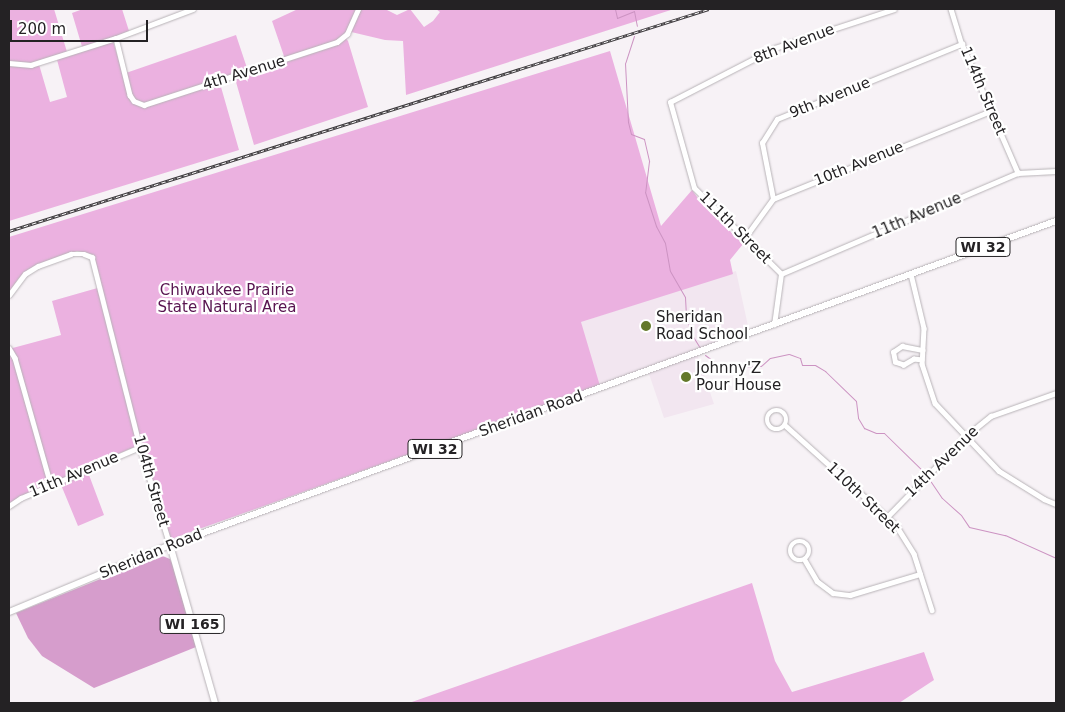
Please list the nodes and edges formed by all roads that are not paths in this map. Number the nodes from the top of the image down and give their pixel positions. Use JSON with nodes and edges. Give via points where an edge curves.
{"nodes":[{"id":1,"x":193,"y":9,"type":"edge"},
{"id":2,"x":358,"y":9,"type":"edge"},
{"id":3,"x":894,"y":9,"type":"edge"},
{"id":4,"x":950,"y":9,"type":"edge"},
{"id":5,"x":116,"y":38,"type":"junction"},
{"id":6,"x":962,"y":44,"type":"junction"},
{"id":7,"x":9,"y":63,"type":"edge"},
{"id":8,"x":670,"y":102,"type":"joint"},
{"id":9,"x":992,"y":111,"type":"junction"},
{"id":10,"x":1056,"y":171,"type":"edge"},
{"id":11,"x":1018,"y":173,"type":"junction"},
{"id":12,"x":772,"y":199,"type":"junction"},
{"id":13,"x":1056,"y":221,"type":"edge"},
{"id":14,"x":744,"y":239,"type":"junction"},
{"id":15,"x":781,"y":274,"type":"junction"},
{"id":16,"x":911,"y":274,"type":"junction"},
{"id":17,"x":9,"y":295,"type":"edge"},
{"id":18,"x":774,"y":326,"type":"junction"},
{"id":19,"x":9,"y":348,"type":"edge"},
{"id":20,"x":923,"y":350,"type":"junction"},
{"id":21,"x":922,"y":360,"type":"junction"},
{"id":22,"x":1056,"y":393,"type":"edge"},
{"id":23,"x":786,"y":426,"type":"junction"},
{"id":24,"x":966,"y":436,"type":"junction"},
{"id":25,"x":140,"y":447,"type":"junction"},
{"id":26,"x":50,"y":485,"type":"junction"},
{"id":27,"x":1056,"y":504,"type":"edge"},
{"id":28,"x":9,"y":506,"type":"edge"},
{"id":29,"x":887,"y":517,"type":"junction"},
{"id":30,"x":170,"y":545,"type":"junction"},
{"id":31,"x":805,"y":560,"type":"junction"},
{"id":32,"x":920,"y":574,"type":"junction"},
{"id":33,"x":932,"y":610,"type":"dead end"},
{"id":34,"x":9,"y":612,"type":"edge"},
{"id":35,"x":215,"y":703,"type":"edge"}],
"edges":[{"from":1,"to":5,"type":"street"},
{"from":2,"to":5,"type":"street","name":"4th Avenue","via":[[347,34],[337,42],[154,103],[137,103],[130,95]]},
{"from":3,"to":8,"type":"street","name":"8th Avenue","via":[[775,48]]},
{"from":4,"to":6,"type":"street","name":"114th Street"},
{"from":5,"to":7,"type":"street","via":[[31,65]]},
{"from":6,"to":9,"type":"street","name":"114th Street"},
{"from":6,"to":12,"type":"street","name":"9th Avenue","via":[[777,119],[762,143]]},
{"from":8,"to":14,"type":"street","name":"111th Street","via":[[694,188]]},
{"from":9,"to":11,"type":"street","name":"114th Street"},
{"from":9,"to":12,"type":"street","name":"10th Avenue"},
{"from":10,"to":11,"type":"street","name":"11th Avenue"},
{"from":11,"to":15,"type":"street","name":"11th Avenue"},
{"from":12,"to":14,"type":"street"},
{"from":13,"to":16,"type":"main road","name":"Sheridan Road","number":"WI 32"},
{"from":14,"to":15,"type":"street","name":"111th Street"},
{"from":15,"to":18,"type":"street","name":"111th Street"},
{"from":16,"to":18,"type":"main road","name":"Sheridan Road","number":"WI 32"},
{"from":16,"to":20,"type":"street","via":[[924,328]]},
{"from":17,"to":25,"type":"street","name":"104th Street","via":[[24,274],[38,266],[71,254],[92,257]]},
{"from":18,"to":30,"type":"main road","name":"Sheridan Road","number":"WI 32"},
{"from":19,"to":26,"type":"street","via":[[15,358]]},
{"from":20,"to":21,"type":"street"},
{"from":20,"to":21,"type":"street","via":[[902,346],[893,352],[895,362],[904,365],[914,359]]},
{"from":21,"to":24,"type":"street","via":[[935,403]]},
{"from":22,"to":24,"type":"street","name":"14th Avenue","via":[[991,416]]},
{"from":23,"to":23,"type":"street","name":"110th Street","via":[[783,412],[777,410],[768,415],[770,428],[776,431]]},
{"from":23,"to":29,"type":"street","name":"110th Street"},
{"from":24,"to":27,"type":"street","via":[[999,471]]},
{"from":24,"to":29,"type":"street","name":"14th Avenue"},
{"from":25,"to":26,"type":"street","name":"11th Avenue"},
{"from":25,"to":30,"type":"street","name":"104th Street"},
{"from":26,"to":28,"type":"street","name":"11th Avenue"},
{"from":29,"to":32,"type":"street","name":"110th Street","via":[[896,525],[914,554]]},
{"from":30,"to":34,"type":"main road","name":"Sheridan Road","number":"WI 32"},
{"from":30,"to":35,"type":"main road","name":"104th Street","number":"WI 165"},
{"from":31,"to":31,"type":"street","via":[[810,553],[809,547],[802,542],[795,543],[791,555],[798,561]]},
{"from":31,"to":32,"type":"street","via":[[817,581],[833,593],[850,595]]},
{"from":32,"to":33,"type":"street","name":"110th Street"}]}
